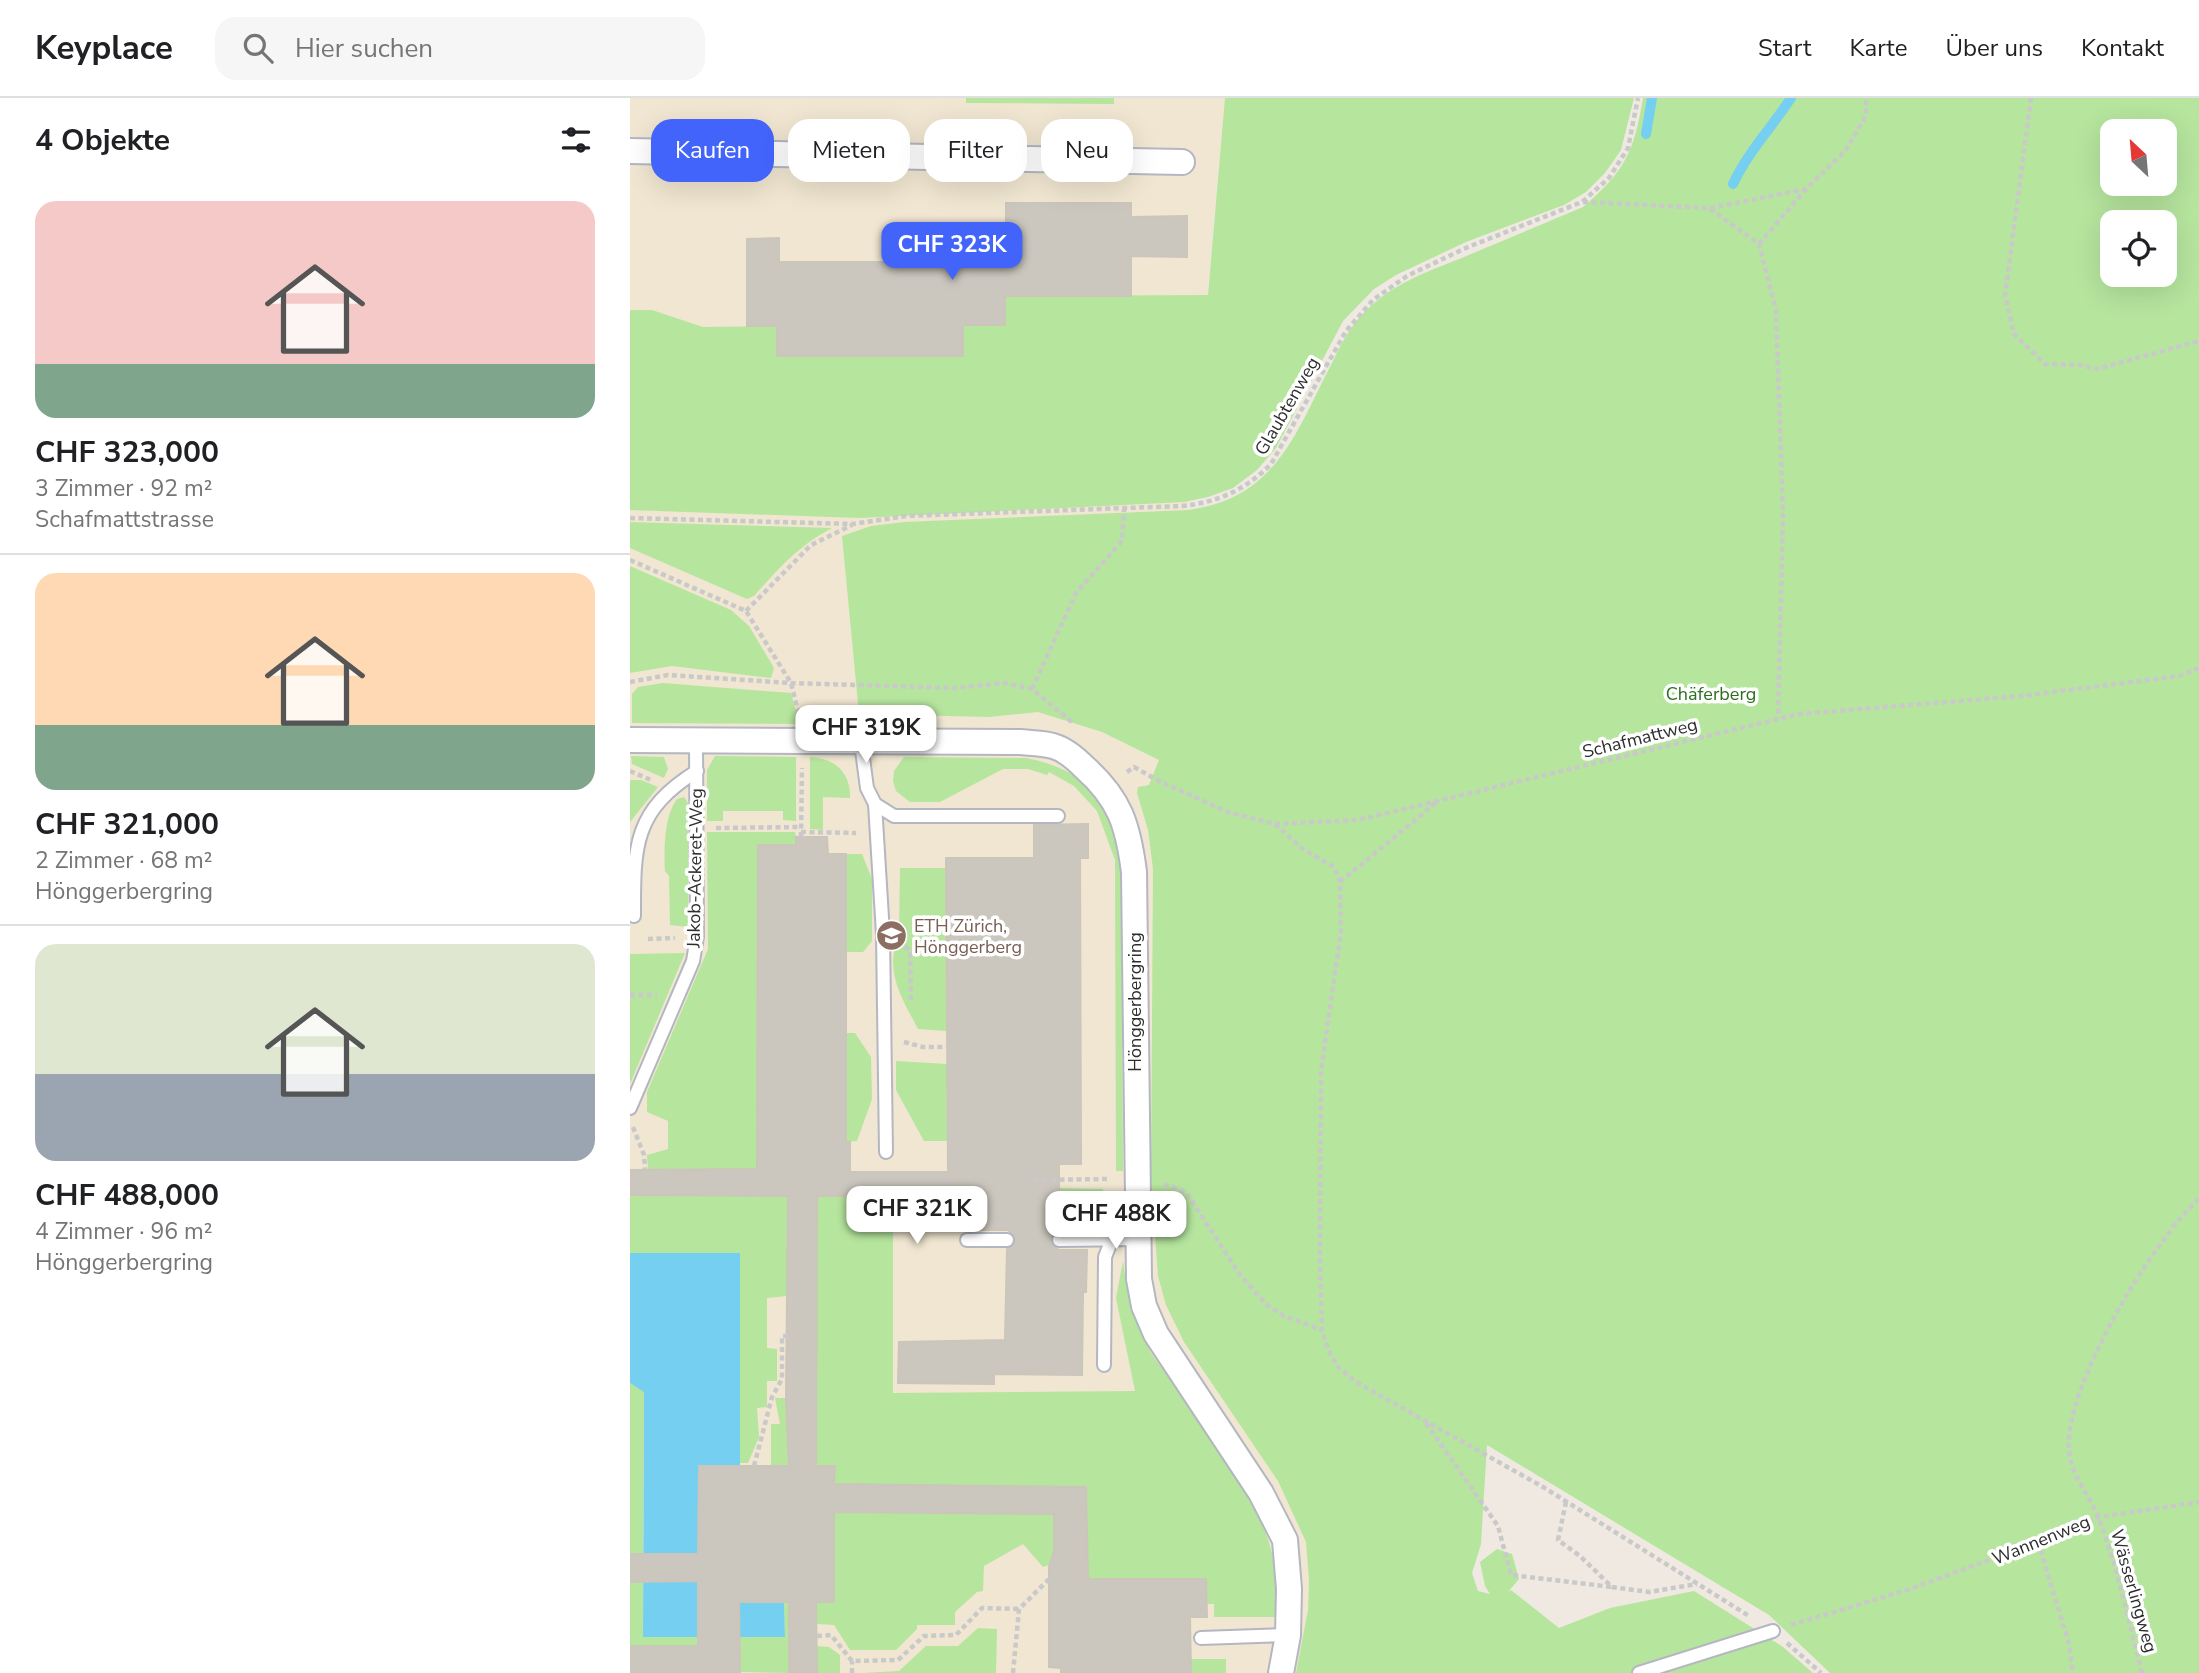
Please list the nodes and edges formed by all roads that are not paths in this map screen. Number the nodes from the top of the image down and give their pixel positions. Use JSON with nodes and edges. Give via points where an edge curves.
{"nodes":[{"id":1,"x":630,"y":151,"type":"edge"},
{"id":2,"x":1182,"y":162,"type":"dead end"},
{"id":3,"x":630,"y":740,"type":"edge"},
{"id":4,"x":696,"y":741,"type":"junction"},
{"id":5,"x":861,"y":743,"type":"junction"},
{"id":6,"x":697,"y":771,"type":"junction"},
{"id":7,"x":875,"y":804,"type":"junction"},
{"id":8,"x":1058,"y":816,"type":"dead end"},
{"id":9,"x":634,"y":916,"type":"dead end"},
{"id":10,"x":630,"y":1108,"type":"edge"},
{"id":11,"x":886,"y":1152,"type":"dead end"},
{"id":12,"x":1112,"y":1239,"type":"junction"},
{"id":13,"x":1139,"y":1239,"type":"junction"},
{"id":14,"x":967,"y":1240,"type":"dead end"},
{"id":15,"x":1007,"y":1240,"type":"dead end"},
{"id":16,"x":1059,"y":1240,"type":"dead end"},
{"id":17,"x":1104,"y":1365,"type":"dead end"},
{"id":18,"x":1773,"y":1631,"type":"road end"},
{"id":19,"x":1288,"y":1634,"type":"junction"},
{"id":20,"x":1201,"y":1638,"type":"dead end"},
{"id":21,"x":1281,"y":1673,"type":"edge"},
{"id":22,"x":1639,"y":1673,"type":"edge"}],
"edges":[{"from":1,"to":2,"type":"street"},
{"from":3,"to":4,"type":"street","name":"Hönggerbergring"},
{"from":4,"to":5,"type":"street","name":"Hönggerbergring"},
{"from":4,"to":6,"type":"lane","name":"Jakob-Ackeret-Weg"},
{"from":5,"to":7,"type":"lane","via":[[867,788]]},
{"from":5,"to":13,"type":"street","name":"Hönggerbergring","via":[[1053,746],[1105,786],[1122,813],[1134,872]]},
{"from":6,"to":9,"type":"lane","via":[[670,788],[639,834]]},
{"from":6,"to":10,"type":"lane","name":"Jakob-Ackeret-Weg","via":[[693,961]]},
{"from":7,"to":8,"type":"lane","via":[[894,816]]},
{"from":7,"to":11,"type":"lane","via":[[883,934]]},
{"from":12,"to":13,"type":"lane"},
{"from":12,"to":16,"type":"lane"},
{"from":12,"to":17,"type":"lane","via":[[1105,1257]]},
{"from":13,"to":19,"type":"street","name":"Hönggerbergring","via":[[1139,1279],[1156,1334],[1261,1493],[1285,1540]]},
{"from":14,"to":15,"type":"lane"},
{"from":18,"to":22,"type":"lane"},
{"from":19,"to":20,"type":"lane"},
{"from":19,"to":21,"type":"street","name":"Hönggerbergring"}]}
